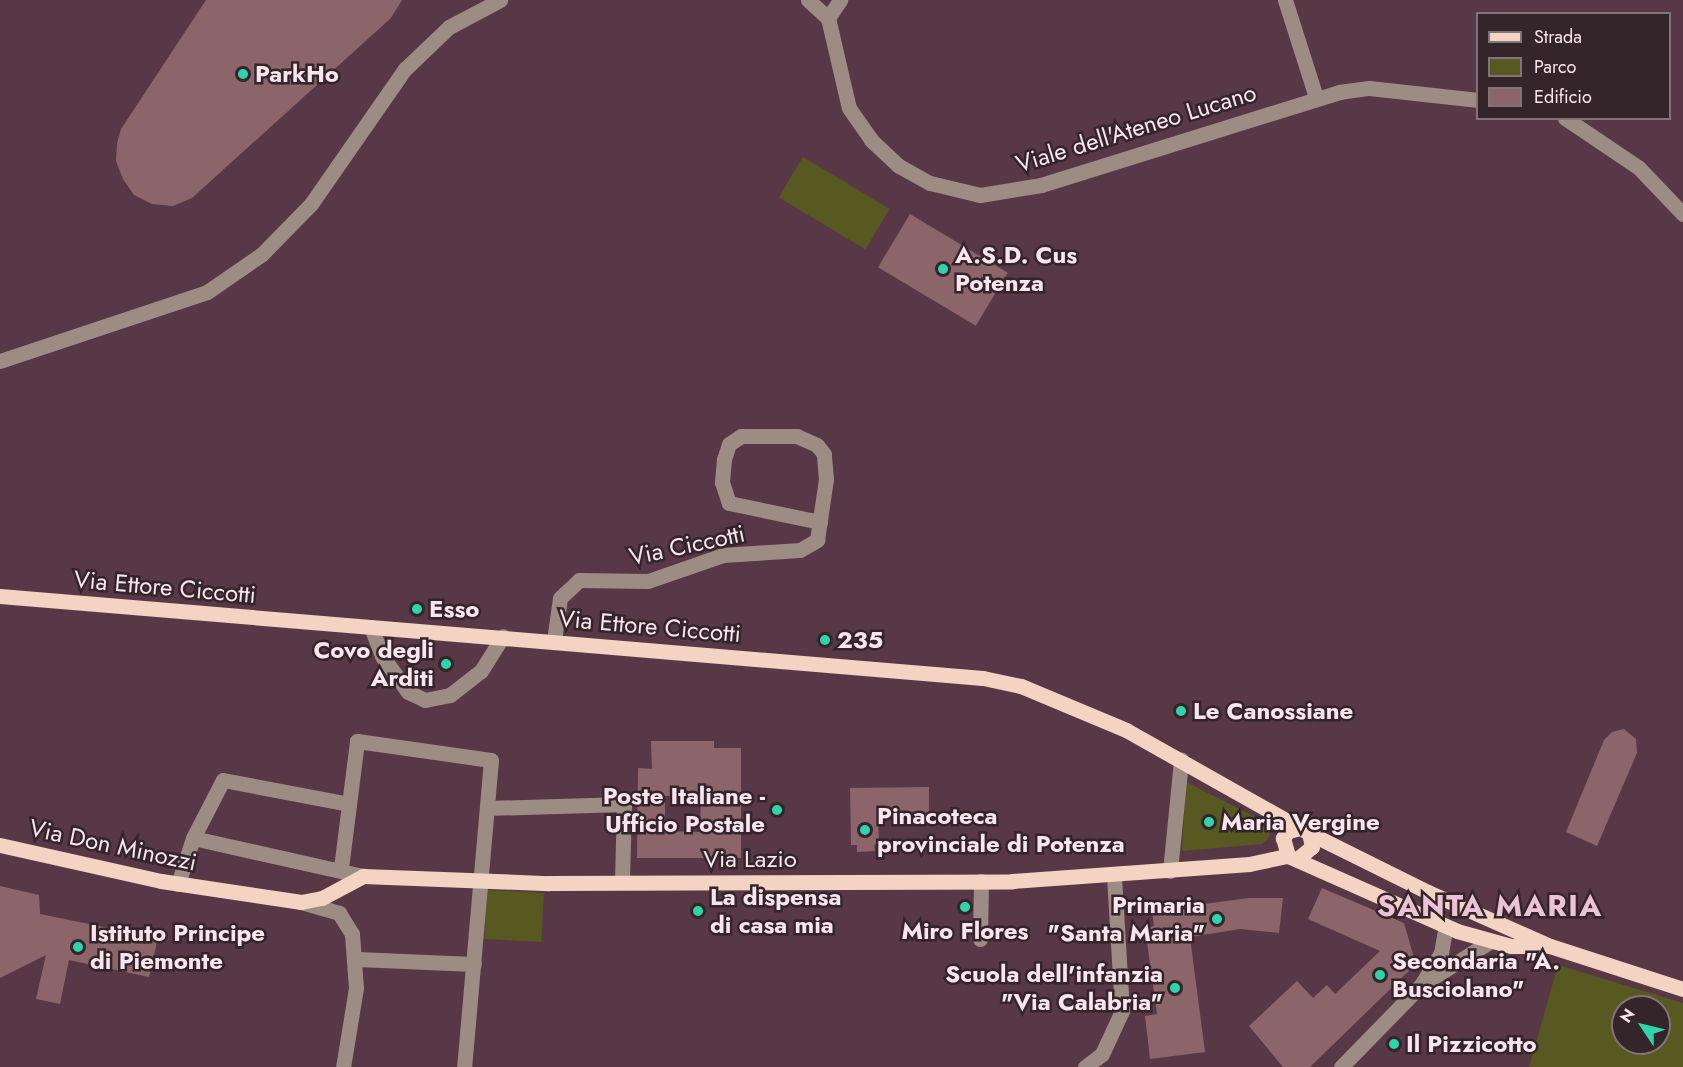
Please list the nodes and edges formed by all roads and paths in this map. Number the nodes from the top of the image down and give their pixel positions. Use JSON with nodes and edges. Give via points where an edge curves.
{"nodes":[{"id":1,"x":500,"y":0,"type":"edge"},
{"id":2,"x":808,"y":0,"type":"edge"},
{"id":3,"x":840,"y":0,"type":"edge"},
{"id":4,"x":1284,"y":0,"type":"edge"},
{"id":5,"x":828,"y":18,"type":"junction"},
{"id":6,"x":1316,"y":97,"type":"junction"},
{"id":7,"x":1476,"y":100,"type":"edge"},
{"id":8,"x":1568,"y":120,"type":"edge"},
{"id":9,"x":1683,"y":214,"type":"edge"},
{"id":10,"x":0,"y":361,"type":"edge"},
{"id":11,"x":819,"y":522,"type":"junction"},
{"id":12,"x":0,"y":596,"type":"edge"},
{"id":13,"x":371,"y":627,"type":"junction"},
{"id":14,"x":502,"y":636,"type":"junction"},
{"id":15,"x":554,"y":640,"type":"junction"},
{"id":16,"x":1181,"y":760,"type":"junction"},
{"id":17,"x":349,"y":804,"type":"junction"},
{"id":18,"x":1267,"y":807,"type":"junction"},
{"id":19,"x":487,"y":808,"type":"junction"},
{"id":20,"x":1305,"y":831,"type":"junction"},
{"id":21,"x":193,"y":838,"type":"junction"},
{"id":22,"x":1283,"y":838,"type":"junction"},
{"id":23,"x":0,"y":844,"type":"edge"},
{"id":24,"x":1293,"y":857,"type":"junction"},
{"id":25,"x":341,"y":868,"type":"junction"},
{"id":26,"x":1170,"y":871,"type":"junction"},
{"id":27,"x":363,"y":876,"type":"junction"},
{"id":28,"x":1114,"y":876,"type":"junction"},
{"id":29,"x":981,"y":881,"type":"junction"},
{"id":30,"x":481,"y":882,"type":"junction"},
{"id":31,"x":622,"y":882,"type":"junction"},
{"id":32,"x":178,"y":884,"type":"junction"},
{"id":33,"x":301,"y":902,"type":"junction"},
{"id":34,"x":1446,"y":926,"type":"junction"},
{"id":35,"x":980,"y":939,"type":"dead end"},
{"id":36,"x":1489,"y":942,"type":"junction"},
{"id":37,"x":1550,"y":946,"type":"junction"},
{"id":38,"x":357,"y":959,"type":"junction"},
{"id":39,"x":474,"y":964,"type":"junction"},
{"id":40,"x":1421,"y":985,"type":"junction"},
{"id":41,"x":1683,"y":989,"type":"edge"},
{"id":42,"x":343,"y":1067,"type":"edge"},
{"id":43,"x":464,"y":1067,"type":"edge"},
{"id":44,"x":1085,"y":1067,"type":"edge"},
{"id":45,"x":1341,"y":1067,"type":"edge"}],
"edges":[{"from":1,"to":10,"type":"street","via":[[449,27],[405,69],[311,204],[262,254],[207,292]]},
{"from":2,"to":5,"type":"street"},
{"from":3,"to":5,"type":"street"},
{"from":4,"to":6,"type":"street"},
{"from":5,"to":6,"type":"street","name":"Viale dell'Ateneo Lucano","via":[[849,108],[871,140],[899,166],[930,183],[980,195],[1041,185]]},
{"from":6,"to":7,"type":"street","name":"Viale dell'Ateneo Lucano","via":[[1369,88]]},
{"from":8,"to":9,"type":"street","via":[[1639,168]]},
{"from":11,"to":11,"type":"street","name":"Via Ciccotti","via":[[826,480],[824,454],[817,444],[797,436],[760,434],[741,436],[729,444],[722,482],[729,503]]},
{"from":11,"to":15,"type":"street","name":"Via Ciccotti","via":[[818,540],[800,550],[723,555],[648,581],[579,579],[560,598]]},
{"from":12,"to":13,"type":"main road","name":"Via Ettore Ciccotti"},
{"from":13,"to":14,"type":"main road","name":"Via Ettore Ciccotti"},
{"from":13,"to":14,"type":"street","via":[[382,656],[408,692],[426,700],[450,695],[481,671]]},
{"from":14,"to":15,"type":"main road","name":"Via Ettore Ciccotti"},
{"from":15,"to":16,"type":"main road","name":"Via Ettore Ciccotti","via":[[983,678],[1021,686],[1097,717]]},
{"from":16,"to":18,"type":"main road","name":"Via Ettore Ciccotti"},
{"from":16,"to":26,"type":"street"},
{"from":17,"to":19,"type":"street","via":[[357,741],[491,760]]},
{"from":17,"to":21,"type":"street","via":[[223,780]]},
{"from":17,"to":25,"type":"street"},
{"from":18,"to":20,"type":"main road","name":"Via Ettore Ciccotti"},
{"from":18,"to":22,"type":"main road"},
{"from":19,"to":30,"type":"street"},
{"from":19,"to":31,"type":"street","via":[[624,804]]},
{"from":20,"to":22,"type":"main road","via":[[1288,831]]},
{"from":20,"to":24,"type":"main road","via":[[1312,848]]},
{"from":20,"to":37,"type":"main road","name":"Via Ettore Ciccotti"},
{"from":21,"to":25,"type":"street"},
{"from":21,"to":32,"type":"street"},
{"from":22,"to":24,"type":"main road"},
{"from":23,"to":32,"type":"main road","name":"Via Don Minozzi"},
{"from":24,"to":26,"type":"main road","name":"Via Lazio"},
{"from":24,"to":34,"type":"main road","name":"Via Ettore Ciccotti"},
{"from":25,"to":27,"type":"street"},
{"from":26,"to":28,"type":"main road","name":"Via Lazio"},
{"from":27,"to":30,"type":"main road","name":"Via Lazio"},
{"from":27,"to":33,"type":"main road","via":[[322,898]]},
{"from":28,"to":29,"type":"main road","name":"Via Lazio"},
{"from":28,"to":44,"type":"street","via":[[1122,1011],[1102,1054]]},
{"from":29,"to":31,"type":"main road","name":"Via Lazio"},
{"from":29,"to":35,"type":"street"},
{"from":30,"to":31,"type":"main road","name":"Via Lazio"},
{"from":30,"to":39,"type":"street"},
{"from":32,"to":33,"type":"main road","name":"Via Don Minozzi"},
{"from":33,"to":38,"type":"street","via":[[339,913],[352,934]]},
{"from":34,"to":36,"type":"main road","name":"Via Ettore Ciccotti"},
{"from":34,"to":40,"type":"street","via":[[1441,953]]},
{"from":36,"to":37,"type":"main road","name":"Via Ettore Ciccotti"},
{"from":36,"to":40,"type":"street"},
{"from":37,"to":41,"type":"main road","name":"Via Ettore Ciccotti"},
{"from":38,"to":39,"type":"street"},
{"from":38,"to":42,"type":"street"},
{"from":39,"to":43,"type":"street"},
{"from":40,"to":45,"type":"street"}]}
